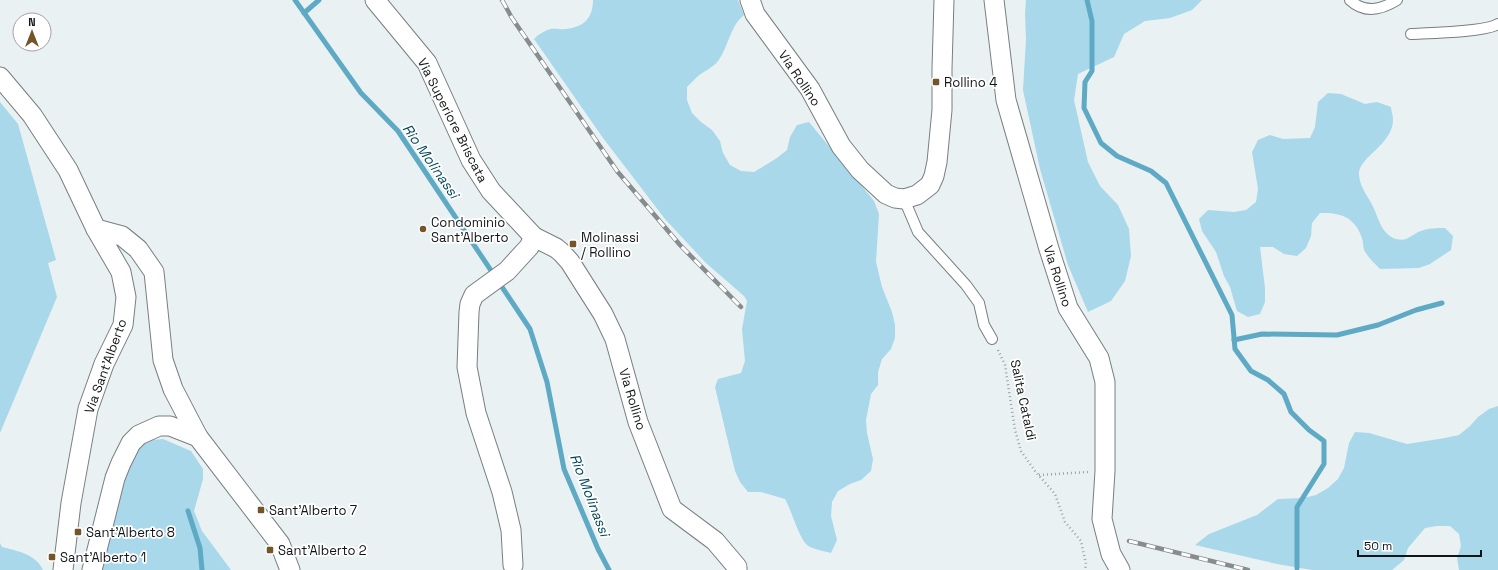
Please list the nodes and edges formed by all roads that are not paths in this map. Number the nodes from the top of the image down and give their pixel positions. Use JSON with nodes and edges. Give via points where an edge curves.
{"nodes":[{"id":1,"x":376,"y":0,"type":"edge"},
{"id":2,"x":750,"y":0,"type":"edge"},
{"id":3,"x":944,"y":0,"type":"edge"},
{"id":4,"x":994,"y":0,"type":"edge"},
{"id":5,"x":1350,"y":0,"type":"edge"},
{"id":6,"x":1397,"y":0,"type":"edge"},
{"id":7,"x":1498,"y":24,"type":"edge"},
{"id":8,"x":1411,"y":34,"type":"dead end"},
{"id":9,"x":0,"y":77,"type":"edge"},
{"id":10,"x":904,"y":199,"type":"junction"},
{"id":11,"x":96,"y":229,"type":"junction"},
{"id":12,"x":532,"y":242,"type":"junction"},
{"id":13,"x":992,"y":339,"type":"road end"},
{"id":14,"x":198,"y":437,"type":"junction"},
{"id":15,"x":513,"y":568,"type":"edge"},
{"id":16,"x":62,"y":570,"type":"edge"},
{"id":17,"x":92,"y":570,"type":"edge"},
{"id":18,"x":290,"y":570,"type":"edge"},
{"id":19,"x":738,"y":570,"type":"edge"},
{"id":20,"x":1120,"y":570,"type":"edge"}],
"edges":[{"from":1,"to":12,"type":"street","name":"Via Superiore Briscata","via":[[427,63],[471,160],[491,191]]},
{"from":2,"to":10,"type":"street","name":"Via Rollino","via":[[755,14],[810,89],[841,146],[860,170],[886,194]]},
{"from":3,"to":10,"type":"street","via":[[942,110],[937,162],[930,185],[916,195]]},
{"from":4,"to":20,"type":"street","name":"Via Rollino","via":[[1006,100],[1049,249],[1068,308],[1099,358],[1105,382],[1102,519],[1110,554]]},
{"from":5,"to":6,"type":"lane","via":[[1356,6],[1377,9]]},
{"from":7,"to":8,"type":"lane","via":[[1475,29]]},
{"from":9,"to":11,"type":"street","name":"Via Sant'Alberto","via":[[32,115],[68,170]]},
{"from":10,"to":13,"type":"lane","via":[[918,232],[979,303],[984,325]]},
{"from":11,"to":14,"type":"street","via":[[122,236],[138,249],[154,272],[163,360],[173,389]]},
{"from":11,"to":16,"type":"street","name":"Via Sant'Alberto","via":[[121,272],[126,297],[122,325],[104,364],[88,409]]},
{"from":12,"to":15,"type":"street","via":[[507,271],[474,295],[469,312],[467,367],[476,413],[502,492],[511,530]]},
{"from":12,"to":19,"type":"street","name":"Via Rollino","via":[[556,248],[562,253],[603,314],[615,339],[638,422],[672,509],[715,541]]},
{"from":14,"to":17,"type":"street","via":[[170,426],[159,426],[139,435],[131,443],[114,478]]},
{"from":14,"to":18,"type":"street","via":[[280,544]]}]}
